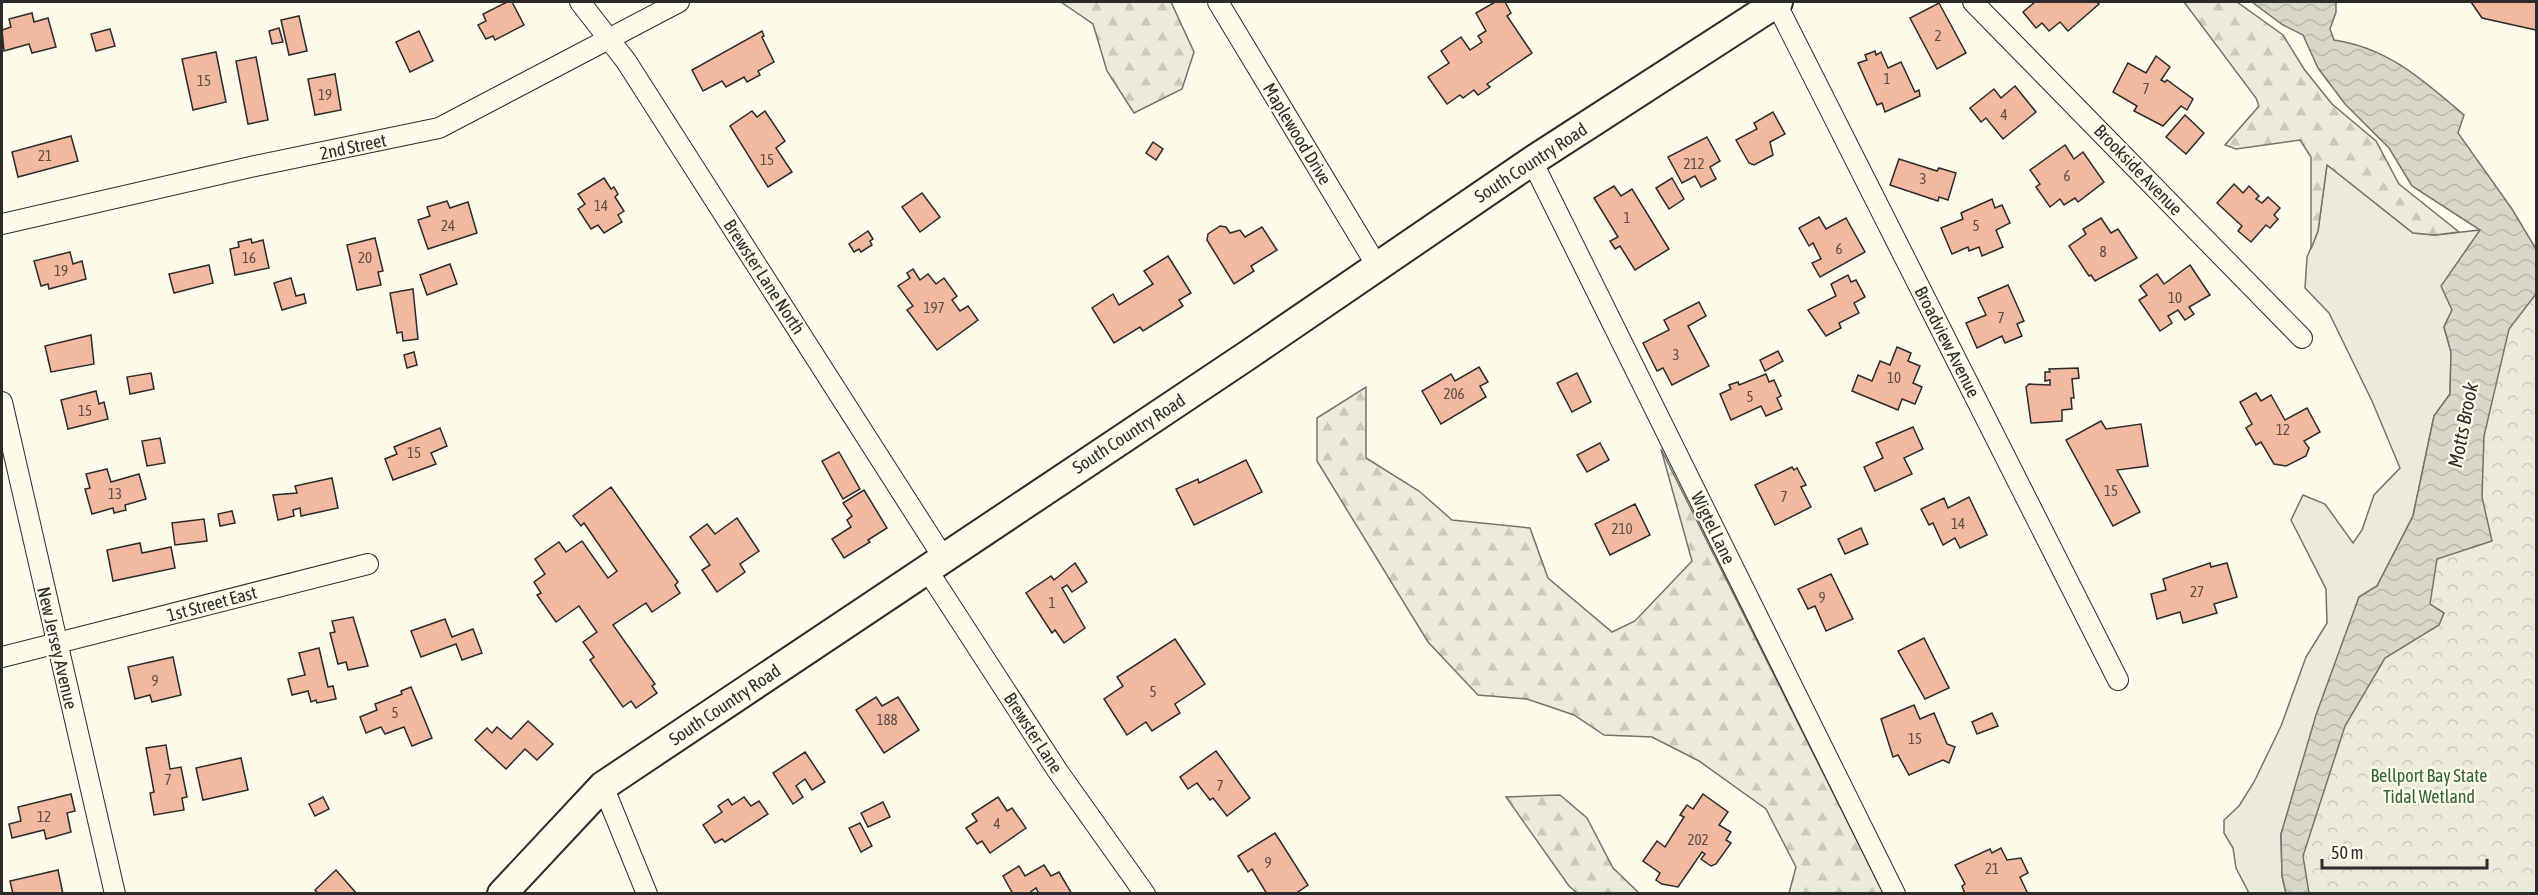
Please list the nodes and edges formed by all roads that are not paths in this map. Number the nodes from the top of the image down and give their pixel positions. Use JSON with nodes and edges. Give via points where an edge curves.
{"nodes":[{"id":1,"x":580,"y":2,"type":"edge"},
{"id":2,"x":679,"y":2,"type":"edge"},
{"id":3,"x":1218,"y":2,"type":"edge"},
{"id":4,"x":1777,"y":2,"type":"edge"},
{"id":5,"x":1973,"y":2,"type":"edge"},
{"id":6,"x":607,"y":37,"type":"junction"},
{"id":7,"x":1532,"y":161,"type":"junction"},
{"id":8,"x":2,"y":224,"type":"edge"},
{"id":9,"x":1377,"y":266,"type":"junction"},
{"id":10,"x":2302,"y":338,"type":"dead end"},
{"id":11,"x":2,"y":402,"type":"edge"},
{"id":12,"x":934,"y":563,"type":"junction"},
{"id":13,"x":368,"y":564,"type":"dead end"},
{"id":14,"x":56,"y":645,"type":"junction"},
{"id":15,"x":2,"y":657,"type":"edge"},
{"id":16,"x":2118,"y":680,"type":"dead end"},
{"id":17,"x":603,"y":786,"type":"junction"},
{"id":18,"x":115,"y":894,"type":"edge"},
{"id":19,"x":502,"y":894,"type":"edge"},
{"id":20,"x":647,"y":894,"type":"edge"},
{"id":21,"x":1145,"y":894,"type":"edge"},
{"id":22,"x":1895,"y":894,"type":"edge"}],
"edges":[{"from":1,"to":6,"type":"street","name":"Brewster Lane North"},
{"from":2,"to":6,"type":"street","name":"2nd Street"},
{"from":3,"to":9,"type":"street","name":"Maplewood Drive"},
{"from":4,"to":7,"type":"main road","name":"South Country Road"},
{"from":4,"to":16,"type":"street","name":"Broadview Avenue"},
{"from":5,"to":10,"type":"street","name":"Brookside Avenue"},
{"from":6,"to":8,"type":"street","name":"2nd Street","via":[[439,128]]},
{"from":6,"to":12,"type":"street","name":"Brewster Lane North","via":[[626,60]]},
{"from":7,"to":9,"type":"main road","name":"South Country Road"},
{"from":7,"to":22,"type":"street","name":"Wigtel Lane"},
{"from":9,"to":12,"type":"main road","name":"South Country Road"},
{"from":11,"to":14,"type":"street","name":"New Jersey Avenue"},
{"from":12,"to":17,"type":"main road","name":"South Country Road"},
{"from":12,"to":21,"type":"street","name":"Brewster Lane","via":[[1057,770]]},
{"from":13,"to":14,"type":"street","name":"1st Street East"},
{"from":14,"to":15,"type":"street","name":"1st Street East"},
{"from":14,"to":18,"type":"street","name":"New Jersey Avenue"},
{"from":17,"to":19,"type":"main road","name":"South Country Road"},
{"from":17,"to":20,"type":"street"}]}
